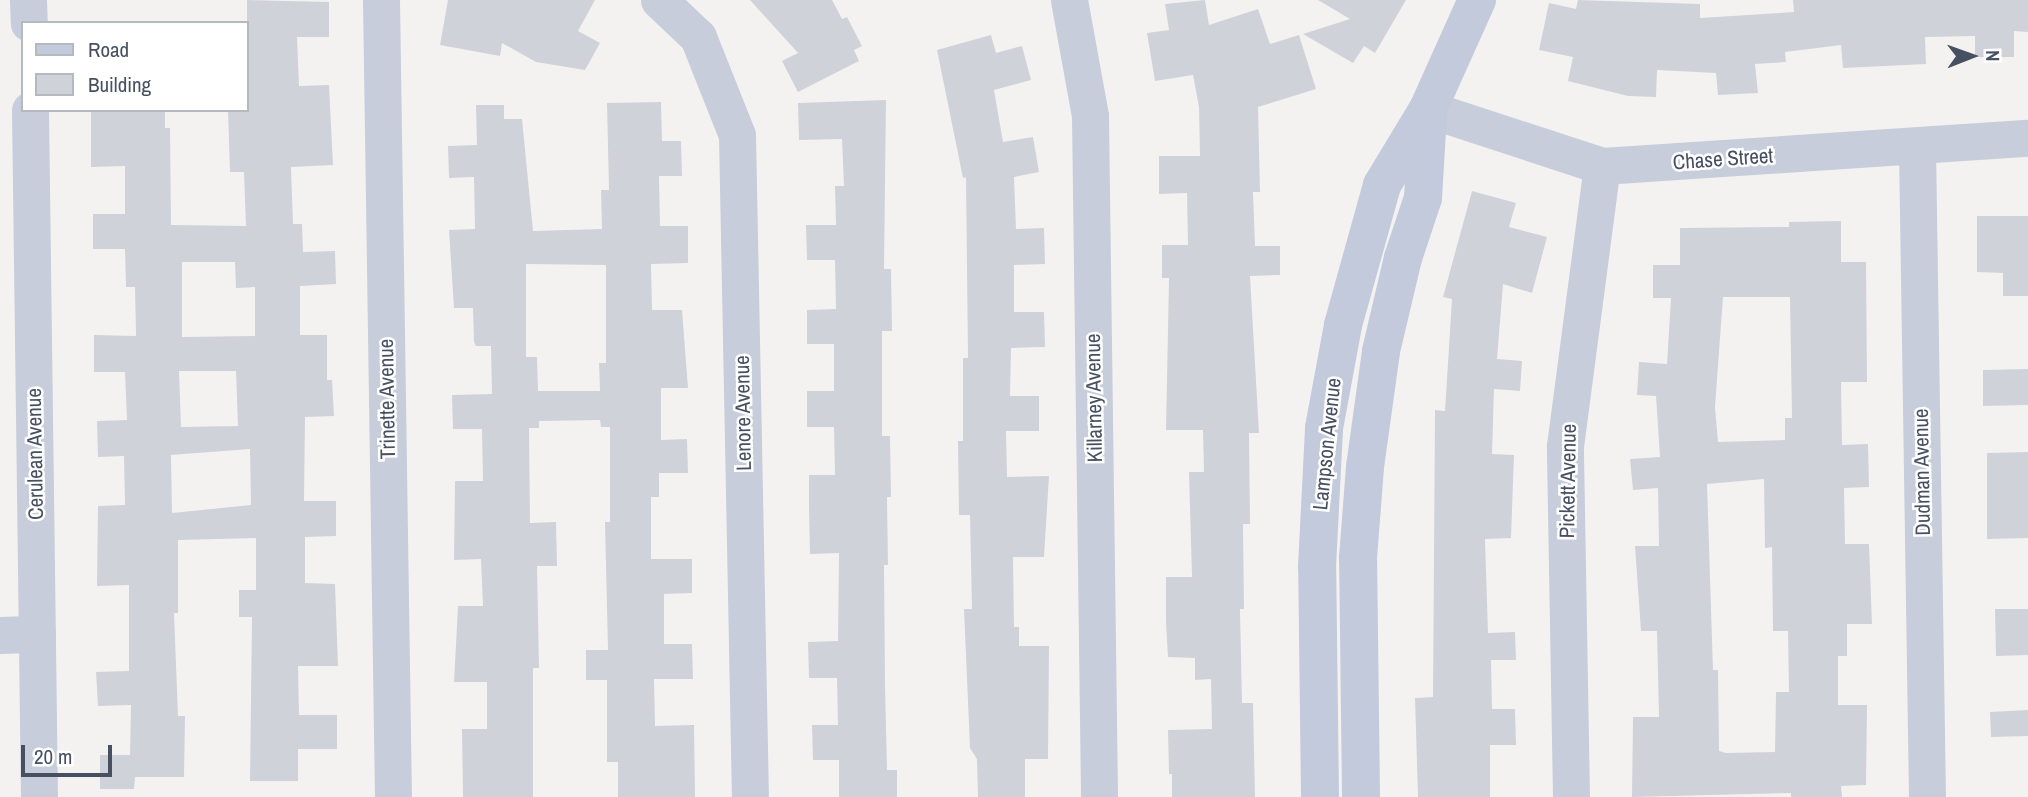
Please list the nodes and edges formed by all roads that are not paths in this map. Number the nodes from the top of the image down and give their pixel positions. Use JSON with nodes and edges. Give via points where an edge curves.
{"nodes":[{"id":1,"x":28,"y":0,"type":"edge"},
{"id":2,"x":381,"y":0,"type":"edge"},
{"id":3,"x":659,"y":0,"type":"edge"},
{"id":4,"x":1069,"y":0,"type":"edge"},
{"id":5,"x":1477,"y":0,"type":"edge"},
{"id":6,"x":29,"y":21,"type":"edge"},
{"id":7,"x":1428,"y":109,"type":"junction"},
{"id":8,"x":30,"y":112,"type":"edge"},
{"id":9,"x":2028,"y":138,"type":"edge"},
{"id":10,"x":1917,"y":147,"type":"junction"},
{"id":11,"x":1602,"y":166,"type":"junction"},
{"id":12,"x":37,"y":634,"type":"junction"},
{"id":13,"x":0,"y":635,"type":"edge"},
{"id":14,"x":40,"y":797,"type":"edge"},
{"id":15,"x":393,"y":797,"type":"edge"},
{"id":16,"x":750,"y":797,"type":"edge"},
{"id":17,"x":1100,"y":797,"type":"edge"},
{"id":18,"x":1320,"y":797,"type":"edge"},
{"id":19,"x":1361,"y":797,"type":"edge"},
{"id":20,"x":1571,"y":797,"type":"edge"},
{"id":21,"x":1927,"y":797,"type":"edge"}],
"edges":[{"from":1,"to":6,"type":"street"},
{"from":2,"to":15,"type":"street","name":"Trinette Avenue"},
{"from":3,"to":16,"type":"street","name":"Lenore Avenue","via":[[698,37],[737,135]]},
{"from":4,"to":17,"type":"street","name":"Killarney Avenue","via":[[1090,116]]},
{"from":5,"to":7,"type":"main road","name":"Lampson Avenue"},
{"from":7,"to":11,"type":"street","name":"Chase Street"},
{"from":7,"to":18,"type":"main road","name":"Lampson Avenue","via":[[1382,185],[1343,325],[1324,428],[1317,567]]},
{"from":7,"to":19,"type":"main road","name":"Lampson Avenue","via":[[1423,198],[1381,351],[1365,467],[1358,558]]},
{"from":8,"to":12,"type":"street","name":"Cerulean Avenue"},
{"from":9,"to":10,"type":"street","name":"Chase Street"},
{"from":10,"to":11,"type":"street","name":"Chase Street"},
{"from":10,"to":21,"type":"street","name":"Dudman Avenue"},
{"from":11,"to":20,"type":"street","name":"Pickett Avenue","via":[[1565,446]]},
{"from":12,"to":13,"type":"street"},
{"from":12,"to":14,"type":"street","name":"Cerulean Avenue"}]}
